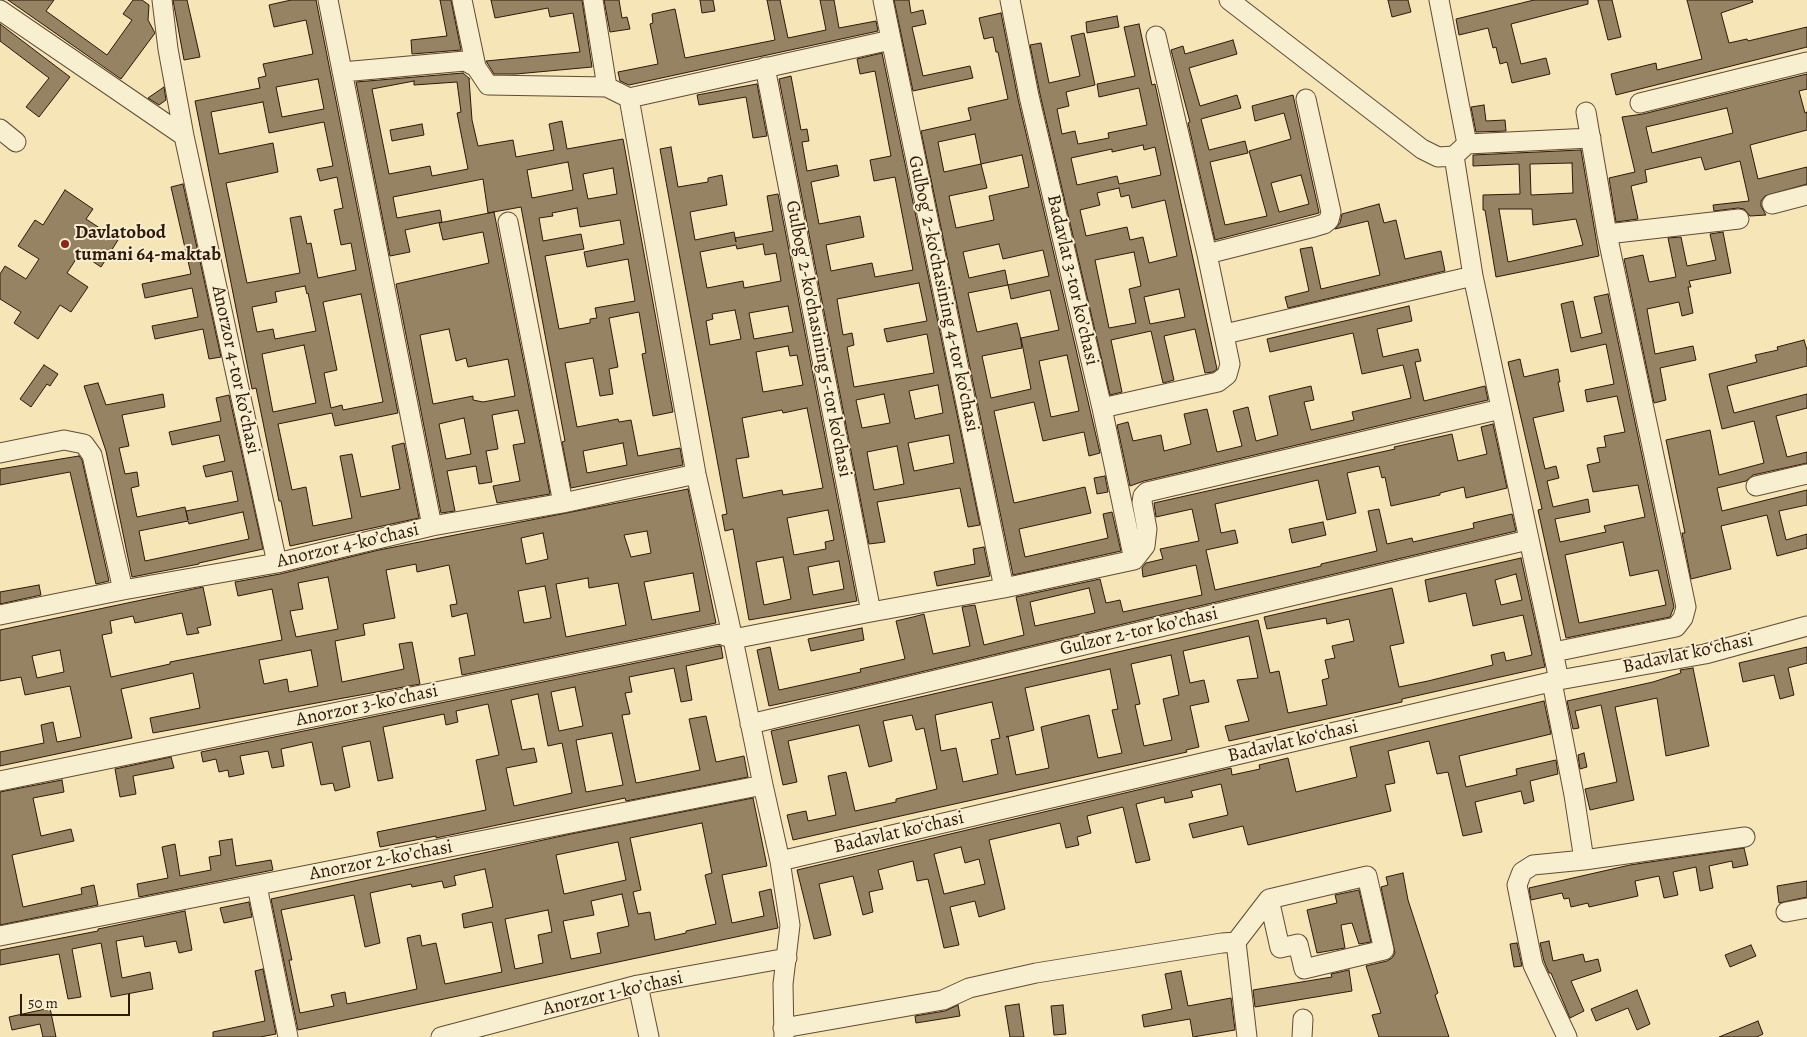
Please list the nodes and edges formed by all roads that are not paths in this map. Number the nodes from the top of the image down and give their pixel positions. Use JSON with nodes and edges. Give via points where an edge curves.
{"nodes":[{"id":1,"x":162,"y":0,"type":"edge"},
{"id":2,"x":328,"y":0,"type":"edge"},
{"id":3,"x":462,"y":0,"type":"edge"},
{"id":4,"x":593,"y":0,"type":"edge"},
{"id":5,"x":883,"y":0,"type":"edge"},
{"id":6,"x":1010,"y":0,"type":"edge"},
{"id":7,"x":1230,"y":0,"type":"edge"},
{"id":8,"x":1439,"y":0,"type":"edge"},
{"id":9,"x":0,"y":10,"type":"edge"},
{"id":10,"x":1156,"y":36,"type":"dead end"},
{"id":11,"x":891,"y":40,"type":"junction"},
{"id":12,"x":1807,"y":62,"type":"edge"},
{"id":13,"x":476,"y":67,"type":"junction"},
{"id":14,"x":765,"y":67,"type":"junction"},
{"id":15,"x":342,"y":72,"type":"junction"},
{"id":16,"x":607,"y":87,"type":"junction"},
{"id":17,"x":629,"y":98,"type":"junction"},
{"id":18,"x":1306,"y":99,"type":"dead end"},
{"id":19,"x":1640,"y":103,"type":"dead end"},
{"id":20,"x":1586,"y":112,"type":"dead end"},
{"id":21,"x":0,"y":129,"type":"edge"},
{"id":22,"x":184,"y":136,"type":"junction"},
{"id":23,"x":1591,"y":138,"type":"junction"},
{"id":24,"x":16,"y":142,"type":"dead end"},
{"id":25,"x":1461,"y":150,"type":"junction"},
{"id":26,"x":1807,"y":195,"type":"edge"},
{"id":27,"x":1772,"y":204,"type":"dead end"},
{"id":28,"x":1740,"y":219,"type":"dead end"},
{"id":29,"x":508,"y":222,"type":"dead end"},
{"id":30,"x":1606,"y":234,"type":"junction"},
{"id":31,"x":1207,"y":254,"type":"junction"},
{"id":32,"x":1473,"y":276,"type":"junction"},
{"id":33,"x":1225,"y":334,"type":"junction"},
{"id":34,"x":1102,"y":408,"type":"junction"},
{"id":35,"x":1501,"y":409,"type":"junction"},
{"id":36,"x":0,"y":453,"type":"edge"},
{"id":37,"x":696,"y":474,"type":"junction"},
{"id":38,"x":1807,"y":474,"type":"edge"},
{"id":39,"x":1756,"y":486,"type":"dead end"},
{"id":40,"x":563,"y":503,"type":"junction"},
{"id":41,"x":432,"y":526,"type":"junction"},
{"id":42,"x":1528,"y":540,"type":"junction"},
{"id":43,"x":1134,"y":560,"type":"junction"},
{"id":44,"x":276,"y":563,"type":"junction"},
{"id":45,"x":1004,"y":588,"type":"junction"},
{"id":46,"x":123,"y":590,"type":"junction"},
{"id":47,"x":871,"y":612,"type":"junction"},
{"id":48,"x":0,"y":615,"type":"edge"},
{"id":49,"x":1807,"y":626,"type":"edge"},
{"id":50,"x":733,"y":640,"type":"junction"},
{"id":51,"x":1554,"y":652,"type":"junction"},
{"id":52,"x":1556,"y":681,"type":"junction"},
{"id":53,"x":750,"y":724,"type":"junction"},
{"id":54,"x":0,"y":781,"type":"edge"},
{"id":55,"x":763,"y":786,"type":"junction"},
{"id":56,"x":1745,"y":837,"type":"dead end"},
{"id":57,"x":1584,"y":860,"type":"junction"},
{"id":58,"x":780,"y":861,"type":"junction"},
{"id":59,"x":257,"y":886,"type":"junction"},
{"id":60,"x":1269,"y":899,"type":"junction"},
{"id":61,"x":1807,"y":908,"type":"edge"},
{"id":62,"x":1786,"y":912,"type":"dead end"},
{"id":63,"x":0,"y":936,"type":"edge"},
{"id":64,"x":1229,"y":942,"type":"junction"},
{"id":65,"x":787,"y":958,"type":"junction"},
{"id":66,"x":638,"y":985,"type":"junction"},
{"id":67,"x":784,"y":1033,"type":"edge"},
{"id":68,"x":288,"y":1037,"type":"edge"},
{"id":69,"x":441,"y":1037,"type":"edge"},
{"id":70,"x":649,"y":1037,"type":"edge"},
{"id":71,"x":1247,"y":1037,"type":"edge"},
{"id":72,"x":1567,"y":1037,"type":"edge"}],
"edges":[{"from":1,"to":22,"type":"street","name":"Anorzor 4-tor koʼchasi"},
{"from":2,"to":15,"type":"street"},
{"from":3,"to":13,"type":"street"},
{"from":4,"to":16,"type":"street"},
{"from":5,"to":11,"type":"street","name":"Gulbog' 2-ko'chasining 4-tor ko'chasi"},
{"from":6,"to":34,"type":"street","name":"Badavlat 3-tor koʼchasi","via":[[1029,96]]},
{"from":7,"to":25,"type":"street","via":[[1422,149],[1438,156]]},
{"from":8,"to":25,"type":"street"},
{"from":9,"to":22,"type":"street"},
{"from":10,"to":31,"type":"street"},
{"from":11,"to":14,"type":"street"},
{"from":11,"to":45,"type":"street","name":"Gulbog' 2-ko'chasining 4-tor ko'chasi"},
{"from":12,"to":19,"type":"street"},
{"from":13,"to":15,"type":"street","via":[[465,61]]},
{"from":13,"to":16,"type":"street","via":[[488,85]]},
{"from":14,"to":17,"type":"street"},
{"from":14,"to":47,"type":"street","name":"Gulbog' 2-ko'chasining 5-tor ko'chasi"},
{"from":15,"to":41,"type":"street"},
{"from":16,"to":17,"type":"street"},
{"from":17,"to":37,"type":"street"},
{"from":18,"to":31,"type":"street","via":[[1329,220],[1314,227]]},
{"from":20,"to":23,"type":"street"},
{"from":21,"to":24,"type":"street"},
{"from":22,"to":44,"type":"street","name":"Anorzor 4-tor koʼchasi"},
{"from":23,"to":25,"type":"street"},
{"from":23,"to":30,"type":"street"},
{"from":25,"to":32,"type":"street"},
{"from":26,"to":27,"type":"street"},
{"from":28,"to":30,"type":"street"},
{"from":29,"to":40,"type":"street"},
{"from":30,"to":51,"type":"street","via":[[1686,607],[1676,627]]},
{"from":31,"to":33,"type":"street"},
{"from":32,"to":33,"type":"street"},
{"from":32,"to":35,"type":"street"},
{"from":33,"to":34,"type":"street","via":[[1230,364],[1227,375],[1218,382]]},
{"from":34,"to":43,"type":"street","name":"Badavlat 3-tor koʼchasi"},
{"from":35,"to":42,"type":"street"},
{"from":35,"to":43,"type":"street","via":[[1147,492],[1142,502],[1147,529],[1145,546]]},
{"from":36,"to":46,"type":"street","via":[[64,440],[84,444],[92,455]]},
{"from":37,"to":40,"type":"street","name":"Аnorzor 4-koʼchasi"},
{"from":37,"to":50,"type":"street"},
{"from":38,"to":39,"type":"street"},
{"from":40,"to":41,"type":"street","name":"Аnorzor 4-koʼchasi"},
{"from":41,"to":44,"type":"street","name":"Аnorzor 4-koʼchasi"},
{"from":42,"to":51,"type":"street"},
{"from":42,"to":53,"type":"street","name":"Gulzor 2-tor koʼchasi"},
{"from":43,"to":45,"type":"street"},
{"from":44,"to":46,"type":"street","name":"Аnorzor 4-koʼchasi"},
{"from":45,"to":47,"type":"street"},
{"from":46,"to":48,"type":"street","name":"Аnorzor 4-koʼchasi"},
{"from":47,"to":50,"type":"street"},
{"from":49,"to":52,"type":"street","name":"Badavlat koʻchasi","via":[[1704,654]]},
{"from":50,"to":53,"type":"street"},
{"from":50,"to":54,"type":"street","name":"Аnorzor 3-koʼchasi","via":[[720,634]]},
{"from":51,"to":52,"type":"street"},
{"from":52,"to":57,"type":"street"},
{"from":52,"to":58,"type":"street","name":"Badavlat koʻchasi"},
{"from":53,"to":55,"type":"street"},
{"from":55,"to":58,"type":"street"},
{"from":55,"to":59,"type":"street","name":"Аnorzor 2-koʼchasi"},
{"from":56,"to":57,"type":"street"},
{"from":57,"to":72,"type":"street","via":[[1533,865],[1522,872],[1517,885],[1533,966]]},
{"from":58,"to":65,"type":"street","via":[[790,925]]},
{"from":59,"to":63,"type":"street","name":"Аnorzor 2-koʼchasi"},
{"from":59,"to":68,"type":"street"},
{"from":60,"to":60,"type":"street","via":[[1366,876],[1384,950],[1304,969],[1298,944],[1280,948]]},
{"from":60,"to":64,"type":"street"},
{"from":61,"to":62,"type":"street"},
{"from":64,"to":67,"type":"street","via":[[1036,973],[969,988],[943,1000]]},
{"from":64,"to":71,"type":"street"},
{"from":65,"to":66,"type":"street","name":"Аnorzor 1-koʼchasi"},
{"from":65,"to":67,"type":"street","via":[[783,984]]},
{"from":66,"to":69,"type":"street","name":"Аnorzor 1-koʼchasi"},
{"from":66,"to":70,"type":"street"}]}
